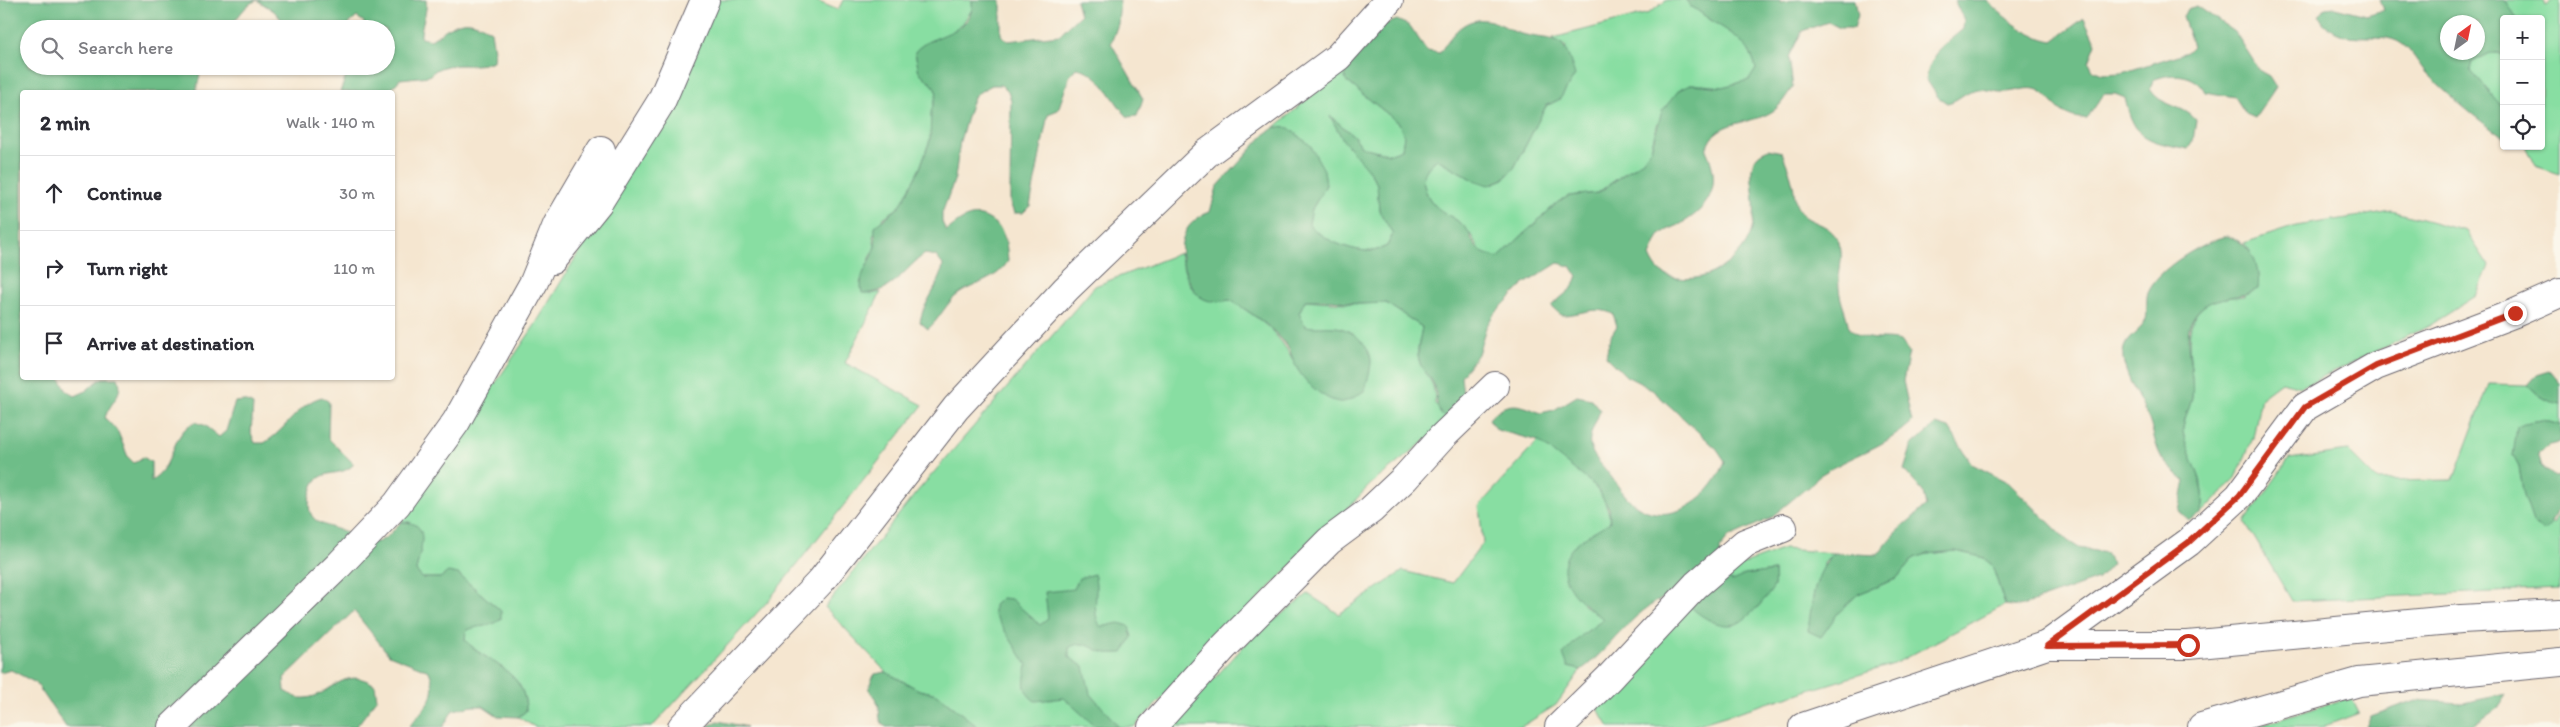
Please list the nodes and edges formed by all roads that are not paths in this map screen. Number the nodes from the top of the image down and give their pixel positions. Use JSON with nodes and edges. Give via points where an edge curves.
{"nodes":[{"id":1,"x":705,"y":0,"type":"edge"},
{"id":2,"x":1389,"y":0,"type":"edge"},
{"id":3,"x":601,"y":150,"type":"dead end"},
{"id":4,"x":534,"y":282,"type":"junction"},
{"id":5,"x":2560,"y":293,"type":"edge"},
{"id":6,"x":1495,"y":386,"type":"dead end"},
{"id":7,"x":1783,"y":528,"type":"dead end"},
{"id":8,"x":2560,"y":614,"type":"edge"},
{"id":9,"x":2047,"y":646,"type":"junction"},
{"id":10,"x":2560,"y":662,"type":"edge"},
{"id":11,"x":172,"y":727,"type":"edge"},
{"id":12,"x":682,"y":727,"type":"edge"},
{"id":13,"x":1152,"y":727,"type":"edge"},
{"id":14,"x":1559,"y":727,"type":"edge"},
{"id":15,"x":1803,"y":727,"type":"edge"},
{"id":16,"x":2202,"y":727,"type":"edge"}],
"edges":[{"from":1,"to":4,"type":"street","via":[[661,102],[598,203]]},
{"from":2,"to":12,"type":"street","via":[[1338,57],[1206,154],[1066,289],[956,408],[821,581]]},
{"from":3,"to":4,"type":"street","via":[[556,225]]},
{"from":4,"to":11,"type":"street","via":[[456,422],[397,504]]},
{"from":5,"to":9,"type":"street","via":[[2376,366],[2305,407],[2239,496],[2196,535]]},
{"from":6,"to":13,"type":"street","via":[[1371,510],[1329,541],[1223,648]]},
{"from":7,"to":14,"type":"street","via":[[1745,543],[1696,584]]},
{"from":8,"to":9,"type":"street","via":[[2461,619],[2188,645]]},
{"from":9,"to":15,"type":"street"},
{"from":10,"to":16,"type":"street","via":[[2359,682]]}]}
